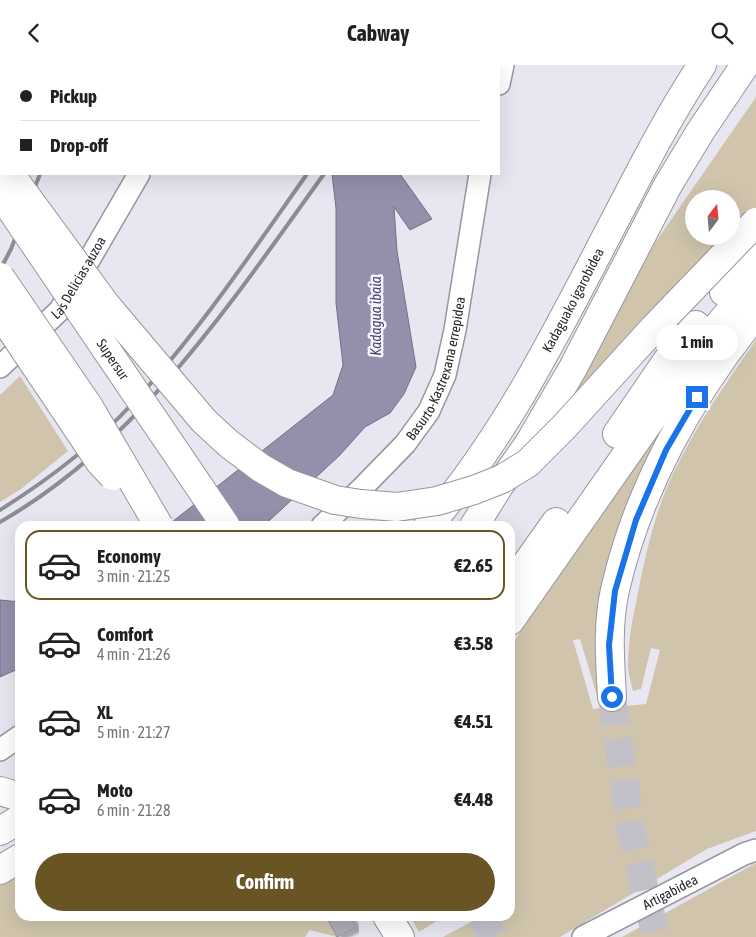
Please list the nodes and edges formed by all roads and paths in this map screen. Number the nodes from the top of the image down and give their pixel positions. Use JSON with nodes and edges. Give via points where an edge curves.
{"nodes":[{"id":1,"x":503,"y":65,"type":"edge"},
{"id":2,"x":702,"y":65,"type":"edge"},
{"id":3,"x":745,"y":65,"type":"edge"},
{"id":4,"x":500,"y":79,"type":"edge"},
{"id":5,"x":11,"y":175,"type":"edge"},
{"id":6,"x":138,"y":175,"type":"edge"},
{"id":7,"x":480,"y":175,"type":"edge"},
{"id":8,"x":0,"y":193,"type":"edge"},
{"id":9,"x":756,"y":222,"type":"edge"},
{"id":10,"x":756,"y":252,"type":"edge"},
{"id":11,"x":0,"y":277,"type":"edge"},
{"id":12,"x":756,"y":280,"type":"edge"},
{"id":13,"x":0,"y":313,"type":"edge"},
{"id":14,"x":756,"y":314,"type":"edge"},
{"id":15,"x":0,"y":367,"type":"edge"},
{"id":16,"x":154,"y":521,"type":"edge"},
{"id":17,"x":155,"y":521,"type":"edge"},
{"id":18,"x":223,"y":521,"type":"edge"},
{"id":19,"x":327,"y":521,"type":"edge"},
{"id":20,"x":432,"y":521,"type":"edge"},
{"id":21,"x":477,"y":521,"type":"edge"},
{"id":22,"x":515,"y":602,"type":"edge"},
{"id":23,"x":515,"y":603,"type":"edge"},
{"id":24,"x":612,"y":697,"type":"tunnel mouth"},
{"id":25,"x":15,"y":740,"type":"edge"},
{"id":26,"x":0,"y":750,"type":"edge"},
{"id":27,"x":0,"y":791,"type":"edge"},
{"id":28,"x":15,"y":796,"type":"edge"},
{"id":29,"x":0,"y":811,"type":"edge"},
{"id":30,"x":15,"y":816,"type":"edge"},
{"id":31,"x":15,"y":821,"type":"edge"},
{"id":32,"x":0,"y":831,"type":"edge"},
{"id":33,"x":756,"y":849,"type":"edge"},
{"id":34,"x":15,"y":861,"type":"edge"},
{"id":35,"x":0,"y":870,"type":"edge"},
{"id":36,"x":390,"y":921,"type":"edge"},
{"id":37,"x":400,"y":937,"type":"edge"},
{"id":38,"x":583,"y":937,"type":"edge"}],
"edges":[{"from":1,"to":4,"type":"street"},
{"from":2,"to":20,"type":"highway","name":"Kadaguako igarobidea","via":[[656,142],[536,371],[492,443]]},
{"from":3,"to":21,"type":"highway","via":[[668,185],[573,368],[528,445]]},
{"from":5,"to":9,"type":"highway","bridge":true,"via":[[106,305],[204,421],[229,443],[287,483],[335,499],[397,507],[474,491],[528,463]]},
{"from":6,"to":15,"type":"street","name":"Las Delicias auzoa","via":[[60,310]]},
{"from":7,"to":19,"type":"street","name":"Basurto-Kastrexana errepidea","via":[[445,375],[429,411],[405,444]]},
{"from":8,"to":18,"type":"highway","name":"Supersur","bridge":true},
{"from":10,"to":22,"type":"highway","via":[[669,358]]},
{"from":11,"to":17,"type":"highway","bridge":true,"via":[[89,407]]},
{"from":12,"to":23,"type":"highway","via":[[708,338]]},
{"from":13,"to":16,"type":"highway","bridge":true,"via":[[100,462]]},
{"from":14,"to":24,"type":"highway","via":[[728,349],[666,450],[636,520],[615,591],[609,645]]},
{"from":25,"to":26,"type":"street"},
{"from":27,"to":28,"type":"highway"},
{"from":29,"to":30,"type":"highway"},
{"from":31,"to":32,"type":"highway"},
{"from":33,"to":38,"type":"street","name":"Artigabidea"},
{"from":34,"to":35,"type":"highway"},
{"from":36,"to":37,"type":"highway"}]}
